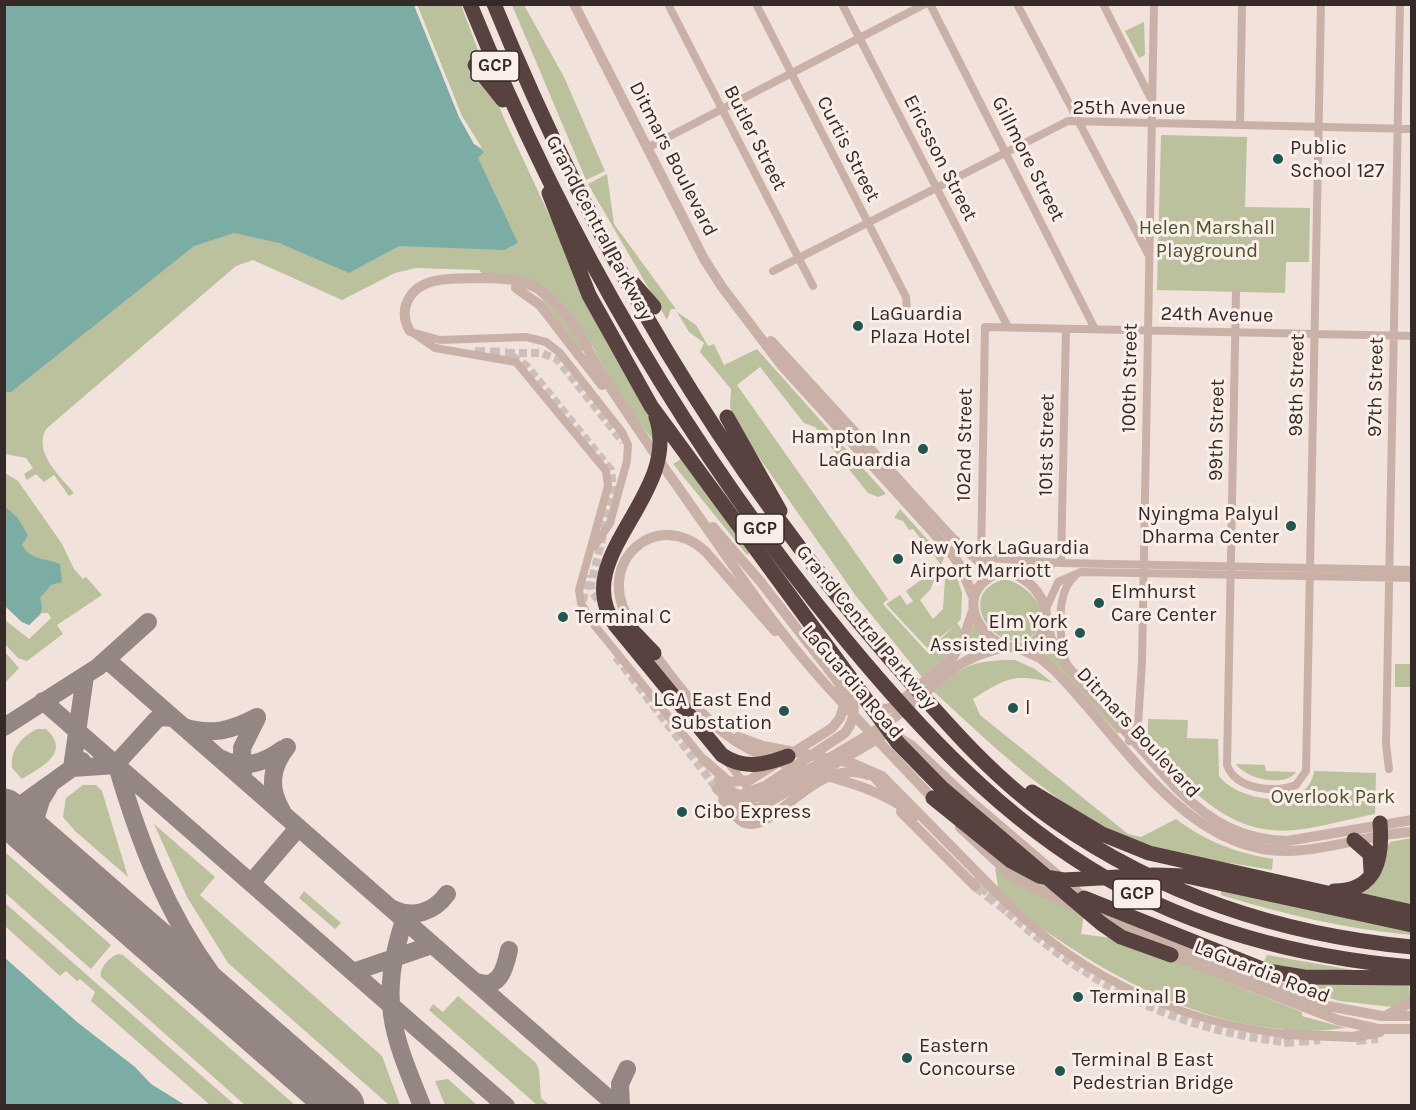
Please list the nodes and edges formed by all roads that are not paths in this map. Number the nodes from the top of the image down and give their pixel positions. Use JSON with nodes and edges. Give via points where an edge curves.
{"nodes":[{"id":1,"x":470,"y":4,"type":"edge"},
{"id":2,"x":494,"y":4,"type":"edge"},
{"id":3,"x":574,"y":4,"type":"edge"},
{"id":4,"x":668,"y":4,"type":"edge"},
{"id":5,"x":756,"y":4,"type":"edge"},
{"id":6,"x":842,"y":4,"type":"edge"},
{"id":7,"x":925,"y":4,"type":"edge"},
{"id":8,"x":930,"y":4,"type":"edge"},
{"id":9,"x":1017,"y":4,"type":"edge"},
{"id":10,"x":1103,"y":4,"type":"edge"},
{"id":11,"x":1154,"y":4,"type":"edge"},
{"id":12,"x":1242,"y":4,"type":"edge"},
{"id":13,"x":1321,"y":4,"type":"edge"},
{"id":14,"x":1400,"y":4,"type":"edge"},
{"id":15,"x":860,"y":39,"type":"junction"},
{"id":16,"x":475,"y":64,"type":"dead end"},
{"id":17,"x":1152,"y":66,"type":"junction"},
{"id":18,"x":1136,"y":69,"type":"junction"},
{"id":19,"x":792,"y":74,"type":"junction"},
{"id":20,"x":1152,"y":99,"type":"junction"},
{"id":21,"x":723,"y":110,"type":"junction"},
{"id":22,"x":1077,"y":121,"type":"junction"},
{"id":23,"x":1151,"y":123,"type":"junction"},
{"id":24,"x":1240,"y":125,"type":"junction"},
{"id":25,"x":522,"y":127,"type":"junction"},
{"id":26,"x":1319,"y":127,"type":"junction"},
{"id":27,"x":1397,"y":128,"type":"junction"},
{"id":28,"x":1412,"y":129,"type":"edge"},
{"id":29,"x":647,"y":148,"type":"junction"},
{"id":30,"x":534,"y":151,"type":"junction"},
{"id":31,"x":1006,"y":153,"type":"junction"},
{"id":32,"x":938,"y":188,"type":"junction"},
{"id":33,"x":867,"y":224,"type":"junction"},
{"id":34,"x":1149,"y":256,"type":"junction"},
{"id":35,"x":612,"y":258,"type":"junction"},
{"id":36,"x":799,"y":258,"type":"junction"},
{"id":37,"x":773,"y":271,"type":"dead end"},
{"id":38,"x":813,"y":286,"type":"dead end"},
{"id":39,"x":516,"y":288,"type":"dead end"},
{"id":40,"x":1236,"y":294,"type":"dead end"},
{"id":41,"x":654,"y":307,"type":"dead end"},
{"id":42,"x":907,"y":310,"type":"dead end"},
{"id":43,"x":752,"y":323,"type":"junction"},
{"id":44,"x":985,"y":327,"type":"joint"},
{"id":45,"x":1008,"y":327,"type":"junction"},
{"id":46,"x":1066,"y":329,"type":"junction"},
{"id":47,"x":1095,"y":329,"type":"junction"},
{"id":48,"x":1147,"y":330,"type":"junction"},
{"id":49,"x":410,"y":331,"type":"junction"},
{"id":50,"x":1236,"y":332,"type":"junction"},
{"id":51,"x":1315,"y":334,"type":"junction"},
{"id":52,"x":1393,"y":336,"type":"junction"},
{"id":53,"x":1412,"y":336,"type":"edge"},
{"id":54,"x":651,"y":406,"type":"junction"},
{"id":55,"x":623,"y":408,"type":"junction"},
{"id":56,"x":727,"y":417,"type":"dead end"},
{"id":57,"x":694,"y":507,"type":"junction"},
{"id":58,"x":627,"y":528,"type":"junction"},
{"id":59,"x":792,"y":538,"type":"junction"},
{"id":60,"x":588,"y":555,"type":"junction"},
{"id":61,"x":979,"y":559,"type":"junction"},
{"id":62,"x":1061,"y":563,"type":"junction"},
{"id":63,"x":1143,"y":568,"type":"junction"},
{"id":64,"x":1231,"y":570,"type":"junction"},
{"id":65,"x":1412,"y":570,"type":"edge"},
{"id":66,"x":1003,"y":572,"type":"junction"},
{"id":67,"x":1081,"y":572,"type":"junction"},
{"id":68,"x":1310,"y":572,"type":"junction"},
{"id":69,"x":1389,"y":573,"type":"junction"},
{"id":70,"x":1412,"y":578,"type":"edge"},
{"id":71,"x":974,"y":599,"type":"junction"},
{"id":72,"x":1046,"y":610,"type":"junction"},
{"id":73,"x":973,"y":611,"type":"junction"},
{"id":74,"x":1046,"y":622,"type":"junction"},
{"id":75,"x":1012,"y":647,"type":"junction"},
{"id":76,"x":654,"y":653,"type":"junction"},
{"id":77,"x":821,"y":657,"type":"junction"},
{"id":78,"x":956,"y":660,"type":"junction"},
{"id":79,"x":1077,"y":675,"type":"junction"},
{"id":80,"x":818,"y":676,"type":"junction"},
{"id":81,"x":848,"y":688,"type":"junction"},
{"id":82,"x":915,"y":699,"type":"junction"},
{"id":83,"x":714,"y":724,"type":"junction"},
{"id":84,"x":875,"y":729,"type":"junction"},
{"id":85,"x":1132,"y":739,"type":"junction"},
{"id":86,"x":1123,"y":746,"type":"junction"},
{"id":87,"x":974,"y":751,"type":"junction"},
{"id":88,"x":814,"y":755,"type":"junction"},
{"id":89,"x":788,"y":756,"type":"junction"},
{"id":90,"x":926,"y":758,"type":"junction"},
{"id":91,"x":704,"y":760,"type":"junction"},
{"id":92,"x":730,"y":765,"type":"dead end"},
{"id":93,"x":1306,"y":767,"type":"joint"},
{"id":94,"x":1389,"y":768,"type":"dead end"},
{"id":95,"x":873,"y":777,"type":"joint"},
{"id":96,"x":881,"y":788,"type":"junction"},
{"id":97,"x":717,"y":789,"type":"junction"},
{"id":98,"x":751,"y":792,"type":"junction"},
{"id":99,"x":933,"y":798,"type":"junction"},
{"id":100,"x":763,"y":806,"type":"junction"},
{"id":101,"x":915,"y":816,"type":"dead end"},
{"id":102,"x":1412,"y":820,"type":"edge"},
{"id":103,"x":924,"y":828,"type":"dead end"},
{"id":104,"x":1381,"y":829,"type":"junction"},
{"id":105,"x":1412,"y":832,"type":"edge"},
{"id":106,"x":1354,"y":840,"type":"junction"},
{"id":107,"x":1366,"y":880,"type":"junction"},
{"id":108,"x":1281,"y":882,"type":"junction"},
{"id":109,"x":975,"y":886,"type":"tunnel mouth"},
{"id":110,"x":1084,"y":898,"type":"junction"},
{"id":111,"x":1010,"y":906,"type":"joint"},
{"id":112,"x":1412,"y":912,"type":"edge"},
{"id":113,"x":1412,"y":924,"type":"edge"},
{"id":114,"x":1412,"y":947,"type":"edge"},
{"id":115,"x":1171,"y":956,"type":"junction"},
{"id":116,"x":1412,"y":967,"type":"edge"},
{"id":117,"x":1412,"y":978,"type":"edge"},
{"id":118,"x":1412,"y":1002,"type":"edge"},
{"id":119,"x":1412,"y":1017,"type":"edge"},
{"id":120,"x":1412,"y":1029,"type":"edge"},
{"id":121,"x":1345,"y":1032,"type":"dead end"},
{"id":122,"x":1285,"y":1034,"type":"joint"},
{"id":123,"x":1412,"y":1035,"type":"edge"},
{"id":124,"x":1378,"y":1038,"type":"tunnel mouth"}],
"edges":[{"from":1,"to":25,"type":"highway","name":"Grand Central Parkway","number":"GCP"},
{"from":2,"to":35,"type":"highway","name":"Grand Central Parkway","number":"GCP","via":[[546,126]]},
{"from":3,"to":29,"type":"street","name":"Ditmars Boulevard"},
{"from":4,"to":21,"type":"street","name":"Butler Street"},
{"from":5,"to":19,"type":"street","name":"Curtis Street"},
{"from":6,"to":15,"type":"street","name":"Ericsson Street"},
{"from":7,"to":15,"type":"street"},
{"from":8,"to":31,"type":"street","name":"Gillmore Street"},
{"from":9,"to":22,"type":"street"},
{"from":10,"to":18,"type":"street"},
{"from":11,"to":17,"type":"street","name":"100th Street"},
{"from":12,"to":24,"type":"street"},
{"from":13,"to":26,"type":"street","name":"98th Street"},
{"from":14,"to":27,"type":"street","name":"97th Street"},
{"from":15,"to":19,"type":"street"},
{"from":15,"to":32,"type":"street","name":"Ericsson Street"},
{"from":16,"to":25,"type":"highway"},
{"from":17,"to":18,"type":"street"},
{"from":17,"to":20,"type":"street","name":"100th Street"},
{"from":18,"to":20,"type":"street"},
{"from":19,"to":21,"type":"street"},
{"from":19,"to":33,"type":"street","name":"Curtis Street"},
{"from":20,"to":23,"type":"street","name":"100th Street"},
{"from":21,"to":29,"type":"street"},
{"from":21,"to":36,"type":"street","name":"Butler Street"},
{"from":22,"to":23,"type":"street","name":"25th Avenue"},
{"from":22,"to":31,"type":"street","name":"25th Avenue"},
{"from":22,"to":34,"type":"street"},
{"from":23,"to":24,"type":"street","name":"25th Avenue"},
{"from":23,"to":34,"type":"street","name":"100th Street"},
{"from":24,"to":26,"type":"street","name":"25th Avenue"},
{"from":25,"to":30,"type":"highway","name":"Grand Central Parkway","number":"GCP"},
{"from":26,"to":27,"type":"street","name":"25th Avenue"},
{"from":26,"to":51,"type":"street","name":"98th Street"},
{"from":27,"to":28,"type":"street","name":"25th Avenue"},
{"from":27,"to":52,"type":"street","name":"97th Street"},
{"from":29,"to":43,"type":"street","name":"Ditmars Boulevard","via":[[705,259]]},
{"from":30,"to":54,"type":"highway","via":[[580,276]]},
{"from":30,"to":116,"type":"highway","name":"Grand Central Parkway","number":"GCP","via":[[639,348],[730,487],[864,661],[978,784],[1069,855],[1175,911],[1270,943],[1345,959]]},
{"from":31,"to":32,"type":"street","name":"25th Avenue"},
{"from":31,"to":47,"type":"street","name":"Gillmore Street"},
{"from":32,"to":33,"type":"street","name":"25th Avenue"},
{"from":32,"to":45,"type":"street","name":"Ericsson Street"},
{"from":33,"to":36,"type":"street","name":"25th Avenue"},
{"from":33,"to":42,"type":"street","name":"Curtis Street","via":[[906,297]]},
{"from":34,"to":48,"type":"street","name":"100th Street"},
{"from":35,"to":41,"type":"highway"},
{"from":35,"to":59,"type":"highway","name":"Grand Central Parkway","number":"GCP","via":[[700,407]]},
{"from":36,"to":37,"type":"street","name":"25th Avenue"},
{"from":36,"to":38,"type":"street","name":"Butler Street"},
{"from":39,"to":55,"type":"street","via":[[540,305]]},
{"from":40,"to":50,"type":"street","name":"99th Street"},
{"from":43,"to":61,"type":"street","name":"Ditmars Boulevard","via":[[951,537]]},
{"from":43,"to":71,"type":"street","name":"Ditmars Boulevard","via":[[782,366],[949,550]]},
{"from":44,"to":45,"type":"street","name":"24th Avenue"},
{"from":44,"to":61,"type":"street","name":"102nd Street"},
{"from":45,"to":46,"type":"street","name":"24th Avenue"},
{"from":46,"to":47,"type":"street","name":"24th Avenue"},
{"from":46,"to":62,"type":"street","name":"101st Street"},
{"from":47,"to":48,"type":"street","name":"24th Avenue"},
{"from":48,"to":50,"type":"street","name":"24th Avenue"},
{"from":48,"to":63,"type":"street","name":"100th Street"},
{"from":49,"to":55,"type":"street","via":[[405,308],[422,285],[435,280],[508,279],[528,284],[564,312]]},
{"from":49,"to":60,"type":"street","via":[[435,348],[506,359],[522,367],[606,471],[608,486]]},
{"from":49,"to":60,"type":"street","via":[[440,340],[526,337],[546,342],[560,353],[627,439],[629,453],[608,527]]},
{"from":50,"to":51,"type":"street","name":"24th Avenue"},
{"from":50,"to":64,"type":"street","name":"99th Street"},
{"from":51,"to":52,"type":"street","name":"24th Avenue"},
{"from":51,"to":68,"type":"street","name":"98th Street"},
{"from":52,"to":53,"type":"street","name":"24th Avenue"},
{"from":52,"to":69,"type":"street","name":"97th Street"},
{"from":54,"to":58,"type":"highway","via":[[660,431],[660,456]]},
{"from":54,"to":115,"type":"highway","via":[[915,762],[1102,924],[1121,937]]},
{"from":55,"to":57,"type":"street","name":"LaGuardia Road"},
{"from":56,"to":59,"type":"highway","via":[[771,491]]},
{"from":57,"to":77,"type":"street"},
{"from":57,"to":80,"type":"street","name":"LaGuardia Road","via":[[715,541]]},
{"from":58,"to":76,"type":"highway","via":[[611,568],[610,597],[625,622]]},
{"from":58,"to":89,"type":"highway","via":[[606,567],[603,581],[604,603],[613,622],[722,755],[755,766]]},
{"from":59,"to":87,"type":"highway","name":"Grand Central Parkway","number":"GCP","via":[[877,644]]},
{"from":60,"to":91,"type":"street","via":[[579,590],[583,609]]},
{"from":61,"to":62,"type":"street"},
{"from":61,"to":66,"type":"street","name":"Ditmars Boulevard"},
{"from":62,"to":63,"type":"street"},
{"from":62,"to":66,"type":"street"},
{"from":63,"to":64,"type":"street"},
{"from":63,"to":67,"type":"street"},
{"from":63,"to":85,"type":"street","name":"100th Street","via":[[1140,705]]},
{"from":64,"to":68,"type":"street"},
{"from":64,"to":93,"type":"street","name":"99th Street","via":[[1227,765],[1238,781],[1277,789],[1300,782]]},
{"from":65,"to":69,"type":"street"},
{"from":66,"to":71,"type":"street","via":[[986,579]]},
{"from":66,"to":72,"type":"street","via":[[1027,582]]},
{"from":67,"to":72,"type":"street","via":[[1058,582]]},
{"from":67,"to":79,"type":"street","via":[[1067,583],[1063,597],[1062,644]]},
{"from":68,"to":69,"type":"street"},
{"from":68,"to":93,"type":"street","name":"98th Street"},
{"from":69,"to":70,"type":"street"},
{"from":69,"to":94,"type":"street","name":"97th Street"},
{"from":71,"to":73,"type":"street"},
{"from":72,"to":74,"type":"street"},
{"from":73,"to":75,"type":"street","via":[[986,633]]},
{"from":73,"to":78,"type":"street"},
{"from":74,"to":75,"type":"street","via":[[1039,636]]},
{"from":74,"to":79,"type":"street","name":"Ditmars Boulevard","via":[[1053,644]]},
{"from":75,"to":78,"type":"street"},
{"from":75,"to":86,"type":"street","name":"Ditmars Boulevard","via":[[1040,658],[1053,669]]},
{"from":76,"to":80,"type":"street","via":[[622,607],[617,585],[622,565],[640,544],[657,537],[683,538],[705,551]]},
{"from":76,"to":83,"type":"street"},
{"from":77,"to":81,"type":"street"},
{"from":77,"to":89,"type":"street","via":[[841,686],[842,714],[832,728]]},
{"from":78,"to":81,"type":"street","via":[[886,710],[865,706]]},
{"from":78,"to":82,"type":"street"},
{"from":79,"to":85,"type":"street","name":"Ditmars Boulevard"},
{"from":80,"to":99,"type":"street","name":"LaGuardia Road"},
{"from":81,"to":88,"type":"street","via":[[854,707],[850,725]]},
{"from":82,"to":84,"type":"street"},
{"from":82,"to":88,"type":"street"},
{"from":83,"to":101,"type":"street","via":[[751,750],[868,788]]},
{"from":83,"to":111,"type":"street","via":[[758,744],[852,763],[882,776]]},
{"from":84,"to":90,"type":"street","via":[[902,732]]},
{"from":84,"to":91,"type":"street","via":[[759,797],[744,797],[732,791]]},
{"from":85,"to":86,"type":"street"},
{"from":85,"to":104,"type":"street","name":"Ditmars Boulevard","via":[[1198,809],[1232,831],[1287,841]]},
{"from":86,"to":106,"type":"street","name":"Ditmars Boulevard","via":[[1172,800],[1205,827],[1231,840],[1288,851]]},
{"from":87,"to":108,"type":"highway","via":[[1056,808],[1124,844],[1167,858]]},
{"from":87,"to":114,"type":"highway","name":"Grand Central Parkway","number":"GCP","via":[[1052,819],[1109,855],[1171,886],[1278,924],[1347,939]]},
{"from":88,"to":98,"type":"street"},
{"from":89,"to":91,"type":"street","via":[[750,780],[737,783],[725,780]]},
{"from":90,"to":100,"type":"street","via":[[903,739],[884,736]]},
{"from":90,"to":110,"type":"street","name":"LaGuardia Road"},
{"from":92,"to":98,"type":"street"},
{"from":95,"to":96,"type":"street"},
{"from":95,"to":97,"type":"street","via":[[857,772],[832,774],[757,824],[738,818]]},
{"from":96,"to":103,"type":"street"},
{"from":96,"to":109,"type":"street"},
{"from":97,"to":98,"type":"street","via":[[733,795]]},
{"from":97,"to":100,"type":"street","via":[[741,806]]},
{"from":98,"to":100,"type":"street"},
{"from":99,"to":113,"type":"highway","via":[[1011,861],[1039,876],[1064,880],[1195,877]]},
{"from":99,"to":119,"type":"street","name":"LaGuardia Road","via":[[1015,879],[1033,889],[1328,1006]]},
{"from":102,"to":104,"type":"street","name":"Ditmars Boulevard"},
{"from":104,"to":105,"type":"street","name":"Ditmars Boulevard"},
{"from":104,"to":106,"type":"street","name":"Ditmars Boulevard"},
{"from":104,"to":107,"type":"highway","via":[[1378,867]]},
{"from":106,"to":107,"type":"highway","via":[[1371,857]]},
{"from":107,"to":108,"type":"highway","via":[[1339,891]]},
{"from":108,"to":112,"type":"highway"},
{"from":110,"to":115,"type":"street","name":"LaGuardia Road","via":[[1130,935]]},
{"from":110,"to":117,"type":"highway","via":[[1267,971],[1304,977]]},
{"from":111,"to":122,"type":"street","via":[[1064,951],[1136,993],[1209,1020]]},
{"from":115,"to":120,"type":"street","name":"LaGuardia Road","via":[[1338,1020],[1377,1029]]},
{"from":118,"to":121,"type":"street"},
{"from":119,"to":122,"type":"street","via":[[1381,1032],[1360,1036]]},
{"from":123,"to":124,"type":"street"}]}
